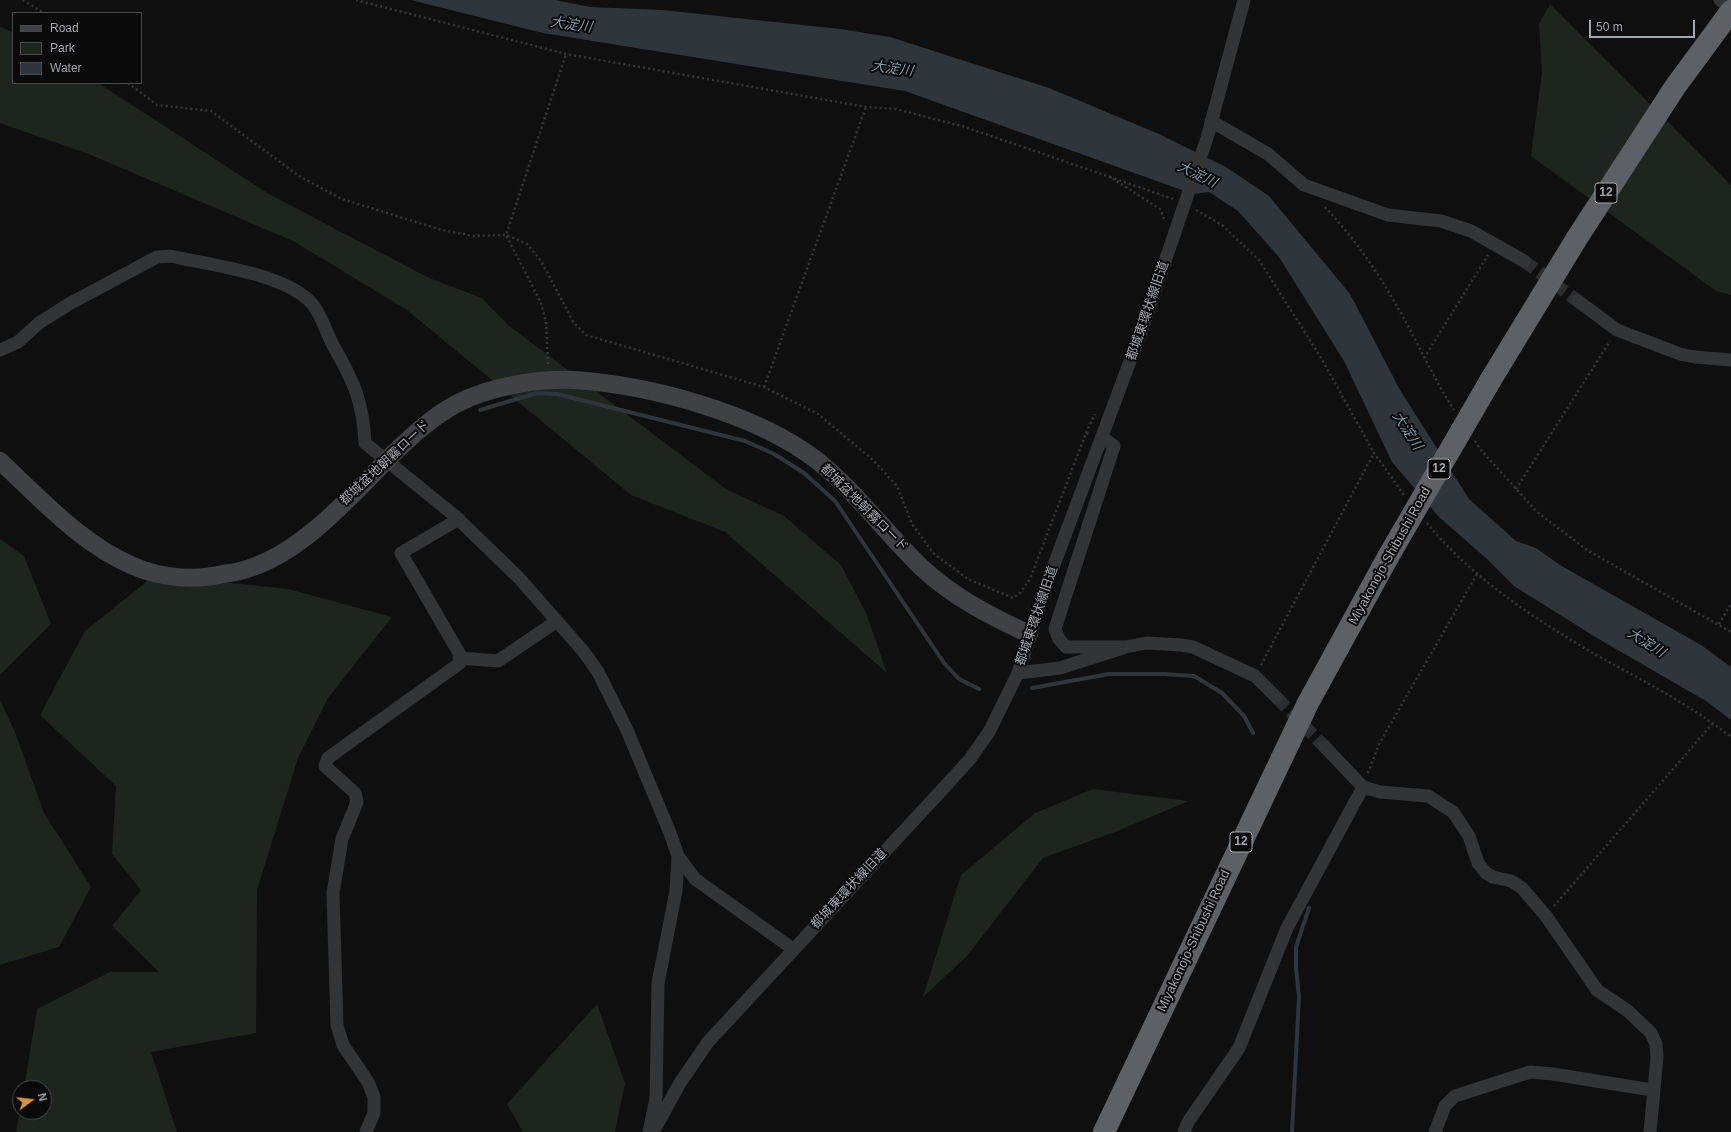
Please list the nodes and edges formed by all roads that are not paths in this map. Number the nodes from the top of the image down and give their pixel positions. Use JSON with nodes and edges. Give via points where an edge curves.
{"nodes":[{"id":1,"x":1244,"y":0,"type":"edge"},
{"id":2,"x":1720,"y":0,"type":"edge"},
{"id":3,"x":1731,"y":8,"type":"edge"},
{"id":4,"x":1731,"y":11,"type":"edge"},
{"id":5,"x":1211,"y":121,"type":"junction"},
{"id":6,"x":1524,"y":261,"type":"tunnel mouth"},
{"id":7,"x":1578,"y":301,"type":"tunnel mouth"},
{"id":8,"x":0,"y":350,"type":"edge"},
{"id":9,"x":1731,"y":360,"type":"edge"},
{"id":10,"x":1103,"y":438,"type":"junction"},
{"id":11,"x":0,"y":461,"type":"edge"},
{"id":12,"x":385,"y":461,"type":"junction"},
{"id":13,"x":459,"y":519,"type":"junction"},
{"id":14,"x":556,"y":621,"type":"junction"},
{"id":15,"x":1030,"y":634,"type":"junction"},
{"id":16,"x":1126,"y":647,"type":"junction"},
{"id":17,"x":459,"y":658,"type":"junction"},
{"id":18,"x":1018,"y":673,"type":"junction"},
{"id":19,"x":1276,"y":698,"type":"tunnel mouth"},
{"id":20,"x":1325,"y":747,"type":"tunnel mouth"},
{"id":21,"x":1363,"y":788,"type":"junction"},
{"id":22,"x":678,"y":856,"type":"junction"},
{"id":23,"x":793,"y":949,"type":"junction"},
{"id":24,"x":1652,"y":1090,"type":"junction"},
{"id":25,"x":366,"y":1132,"type":"edge"},
{"id":26,"x":649,"y":1132,"type":"edge"},
{"id":27,"x":653,"y":1132,"type":"edge"},
{"id":28,"x":1104,"y":1132,"type":"edge"},
{"id":29,"x":1184,"y":1132,"type":"edge"},
{"id":30,"x":1435,"y":1132,"type":"edge"},
{"id":31,"x":1650,"y":1132,"type":"edge"}],
"edges":[{"from":1,"to":5,"type":"street","name":"都城東環状線旧道"},
{"from":2,"to":3,"type":"street"},
{"from":4,"to":28,"type":"highway","name":"Miyakonojo-Shibushi Road","number":"12","bridge":true,"via":[[1675,86],[1577,238],[1388,557],[1308,703]]},
{"from":5,"to":6,"type":"street","via":[[1268,154],[1304,185],[1388,215],[1441,221],[1471,231]]},
{"from":5,"to":10,"type":"street","name":"都城東環状線旧道"},
{"from":7,"to":9,"type":"street","via":[[1617,330],[1680,354]]},
{"from":8,"to":12,"type":"street","via":[[18,342],[39,323],[69,304],[157,257],[170,256],[252,274],[280,283],[306,298],[319,316],[359,397],[363,412],[365,444]]},
{"from":10,"to":15,"type":"street","name":"都城東環状線旧道","via":[[1070,520]]},
{"from":10,"to":16,"type":"street","via":[[1114,446],[1055,629],[1066,647]]},
{"from":11,"to":12,"type":"street","name":"都城盆地朝霧ロード","via":[[99,548],[134,567],[182,577],[210,577],[248,569],[271,558],[297,543],[323,521]]},
{"from":12,"to":13,"type":"street"},
{"from":12,"to":15,"type":"street","name":"都城盆地朝霧ロード","via":[[420,428],[457,403],[521,383],[573,380],[618,386],[721,410],[772,432],[818,461],[846,486],[921,566],[953,594],[990,616]]},
{"from":13,"to":14,"type":"street","via":[[519,578]]},
{"from":13,"to":17,"type":"street","via":[[401,553],[459,653]]},
{"from":14,"to":17,"type":"street","via":[[498,661]]},
{"from":14,"to":22,"type":"street","via":[[598,672],[627,730]]},
{"from":15,"to":18,"type":"street","name":"都城東環状線旧道"},
{"from":16,"to":18,"type":"street","via":[[1060,668]]},
{"from":16,"to":19,"type":"street","via":[[1146,643],[1193,647],[1256,676]]},
{"from":17,"to":25,"type":"street","via":[[460,663],[328,758],[325,766],[355,793],[357,802],[342,839],[333,901],[337,1025],[343,1045],[368,1082],[374,1097],[374,1113]]},
{"from":18,"to":23,"type":"street","name":"都城東環状線旧道","via":[[988,732],[970,759]]},
{"from":20,"to":21,"type":"street"},
{"from":21,"to":24,"type":"street","via":[[1428,796],[1453,812],[1469,836],[1478,863],[1486,873],[1511,881],[1522,888],[1546,916],[1596,990],[1628,1011],[1651,1033],[1656,1044],[1657,1057]]},
{"from":21,"to":29,"type":"street","via":[[1287,928],[1239,1048],[1188,1122]]},
{"from":22,"to":23,"type":"street","via":[[695,879]]},
{"from":22,"to":26,"type":"street","via":[[676,891],[658,983],[656,1098]]},
{"from":23,"to":27,"type":"street","name":"都城東環状線旧道","via":[[708,1042],[680,1083]]},
{"from":24,"to":30,"type":"street","via":[[1530,1072],[1455,1096],[1444,1106]]},
{"from":24,"to":31,"type":"street"}]}
